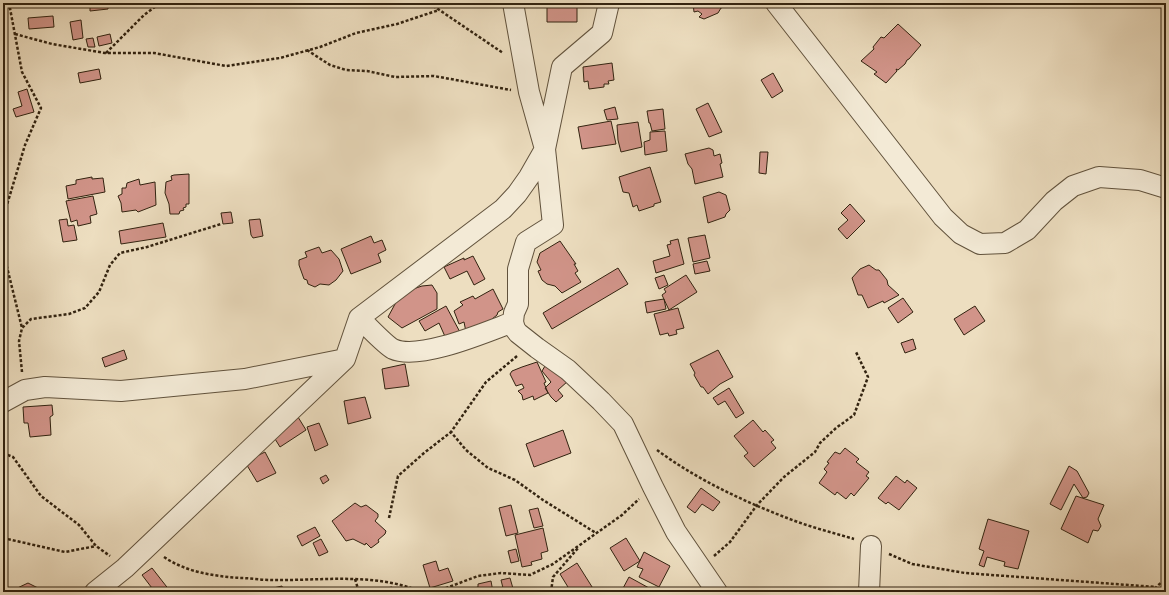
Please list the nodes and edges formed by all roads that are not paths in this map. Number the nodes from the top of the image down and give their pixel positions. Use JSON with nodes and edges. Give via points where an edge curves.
{"nodes":[{"id":1,"x":512,"y":3,"type":"edge"},
{"id":2,"x":609,"y":3,"type":"edge"},
{"id":3,"x":776,"y":3,"type":"edge"},
{"id":4,"x":546,"y":149,"type":"junction"},
{"id":5,"x":1166,"y":188,"type":"edge"},
{"id":6,"x":359,"y":318,"type":"junction"},
{"id":7,"x":513,"y":322,"type":"junction"},
{"id":8,"x":345,"y":360,"type":"junction"},
{"id":9,"x":3,"y":402,"type":"edge"},
{"id":10,"x":871,"y":546,"type":"dead end"},
{"id":11,"x":95,"y":592,"type":"edge"},
{"id":12,"x":717,"y":592,"type":"edge"},
{"id":13,"x":869,"y":592,"type":"edge"}],
"edges":[{"from":1,"to":4,"type":"street","via":[[529,92]]},
{"from":2,"to":4,"type":"street","via":[[602,33],[562,67]]},
{"from":3,"to":5,"type":"street","via":[[943,217],[961,234],[980,244],[1005,244],[1027,230],[1054,201],[1073,186],[1099,177],[1140,180]]},
{"from":4,"to":6,"type":"street","via":[[517,194],[503,209]]},
{"from":4,"to":7,"type":"street","via":[[553,225],[526,242],[518,269],[518,304]]},
{"from":6,"to":7,"type":"street","via":[[392,348],[414,352],[471,338]]},
{"from":6,"to":8,"type":"street"},
{"from":7,"to":12,"type":"street","via":[[518,333],[568,370],[623,424],[676,532]]},
{"from":8,"to":9,"type":"street","via":[[245,379],[121,391],[45,387],[25,390]]},
{"from":8,"to":11,"type":"street","via":[[126,568]]},
{"from":10,"to":13,"type":"street"}]}
